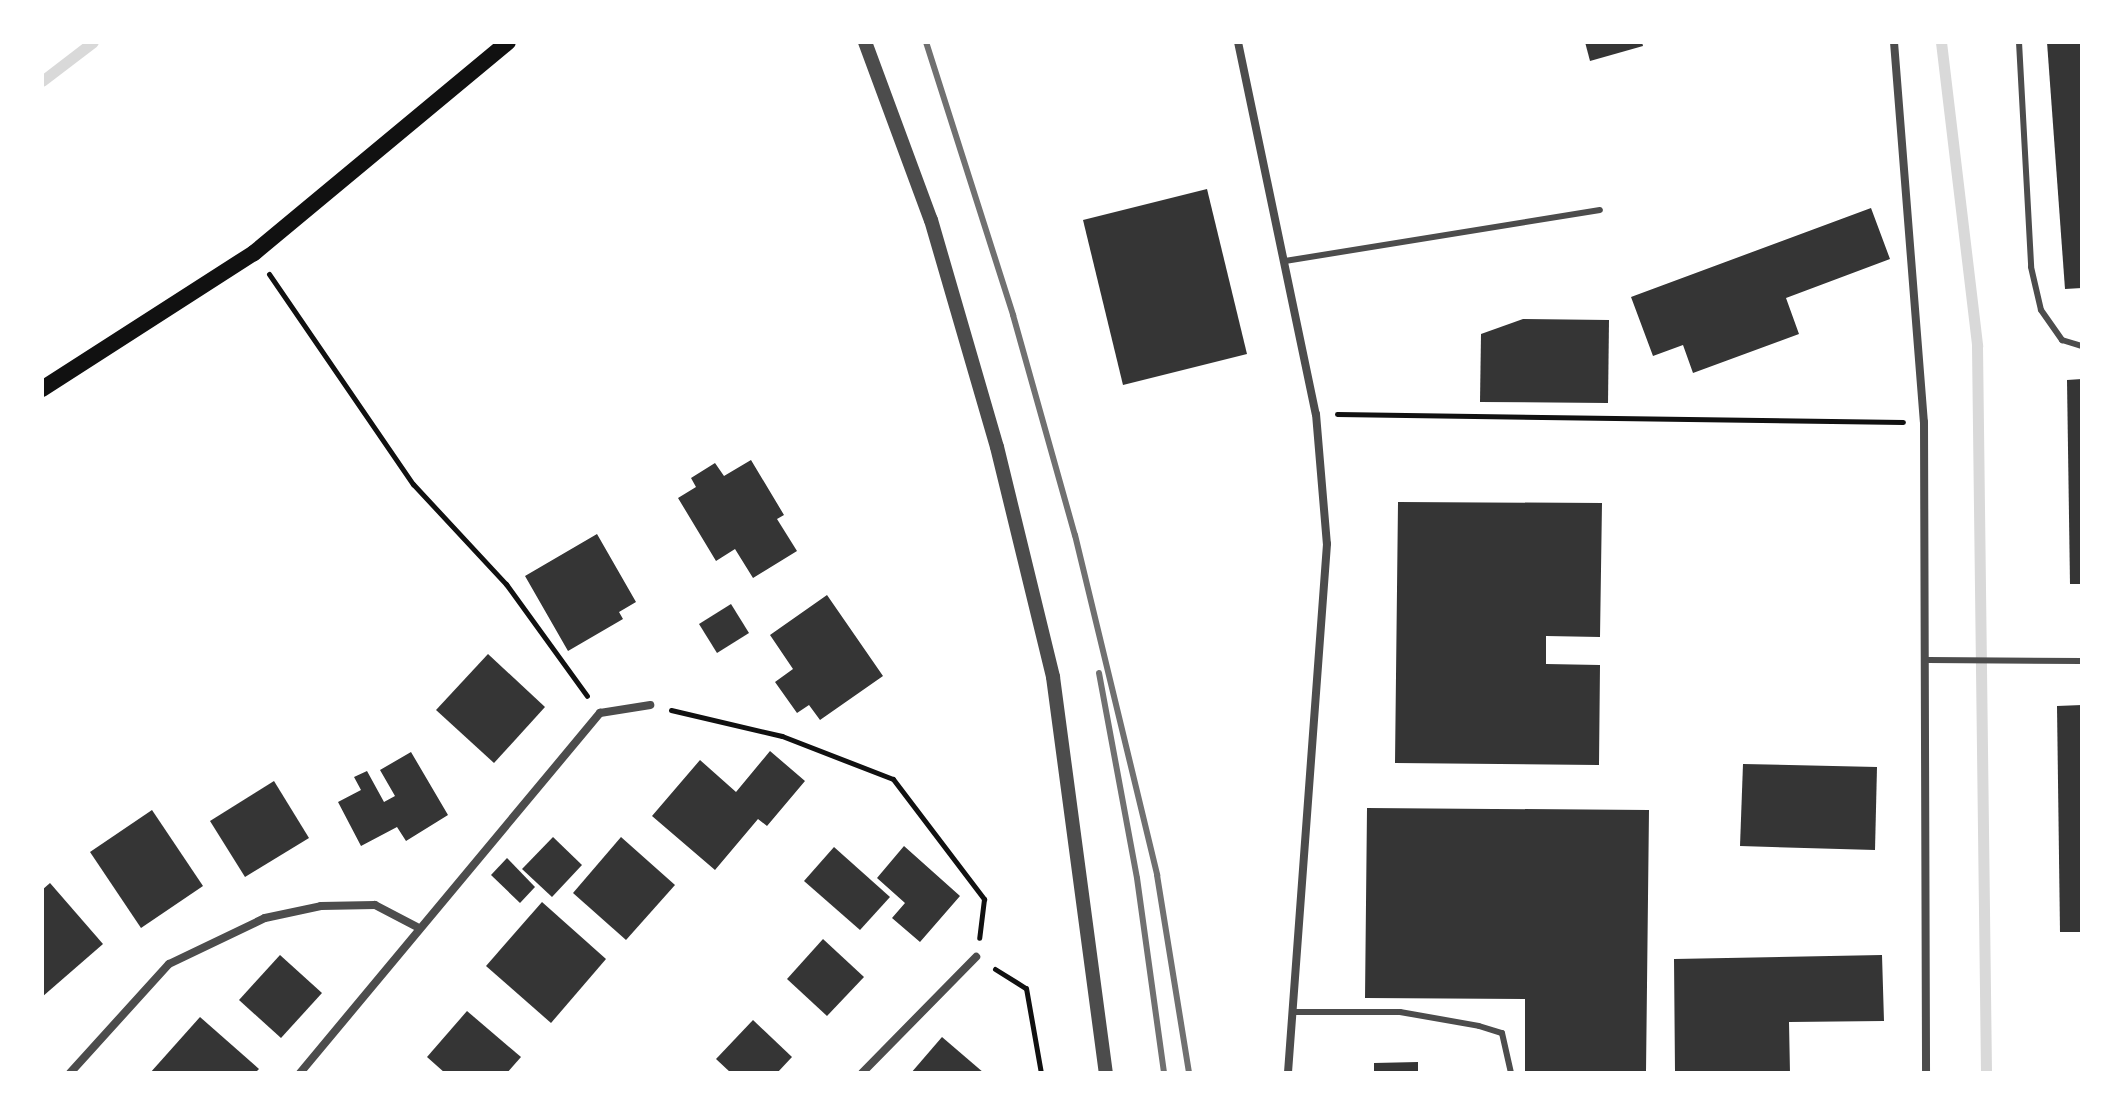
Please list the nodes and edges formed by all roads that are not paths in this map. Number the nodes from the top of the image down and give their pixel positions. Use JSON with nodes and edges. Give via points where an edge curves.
{"nodes":[{"id":1,"x":508,"y":42,"type":"edge"},
{"id":2,"x":865,"y":42,"type":"edge"},
{"id":3,"x":1238,"y":42,"type":"edge"},
{"id":4,"x":1894,"y":42,"type":"edge"},
{"id":5,"x":2019,"y":42,"type":"edge"},
{"id":6,"x":1600,"y":210,"type":"dead end"},
{"id":7,"x":1285,"y":261,"type":"junction"},
{"id":8,"x":2082,"y":346,"type":"edge"},
{"id":9,"x":42,"y":389,"type":"edge"},
{"id":10,"x":1928,"y":660,"type":"junction"},
{"id":11,"x":2082,"y":661,"type":"edge"},
{"id":12,"x":650,"y":705,"type":"road end"},
{"id":13,"x":417,"y":927,"type":"junction"},
{"id":14,"x":976,"y":957,"type":"road end"},
{"id":15,"x":1292,"y":1012,"type":"junction"},
{"id":16,"x":70,"y":1073,"type":"edge"},
{"id":17,"x":300,"y":1073,"type":"edge"},
{"id":18,"x":862,"y":1073,"type":"edge"},
{"id":19,"x":1106,"y":1073,"type":"edge"},
{"id":20,"x":1288,"y":1073,"type":"edge"},
{"id":21,"x":1511,"y":1073,"type":"edge"},
{"id":22,"x":1926,"y":1073,"type":"edge"}],
"edges":[{"from":1,"to":9,"type":"main road","via":[[254,253]]},
{"from":2,"to":19,"type":"street","via":[[931,220],[997,447],[1053,677]]},
{"from":3,"to":7,"type":"street"},
{"from":4,"to":10,"type":"street","via":[[1924,422]]},
{"from":5,"to":8,"type":"lane","via":[[2031,267],[2041,310],[2062,340]]},
{"from":6,"to":7,"type":"lane"},
{"from":7,"to":15,"type":"street","via":[[1316,414],[1327,544]]},
{"from":10,"to":11,"type":"lane"},
{"from":10,"to":22,"type":"street"},
{"from":12,"to":13,"type":"street","via":[[600,713]]},
{"from":13,"to":16,"type":"street","via":[[375,905],[321,906],[265,918],[169,964]]},
{"from":13,"to":17,"type":"street"},
{"from":14,"to":18,"type":"street","via":[[929,999]]},
{"from":15,"to":20,"type":"street"},
{"from":15,"to":21,"type":"lane","via":[[1400,1012],[1479,1026],[1502,1033]]}]}
